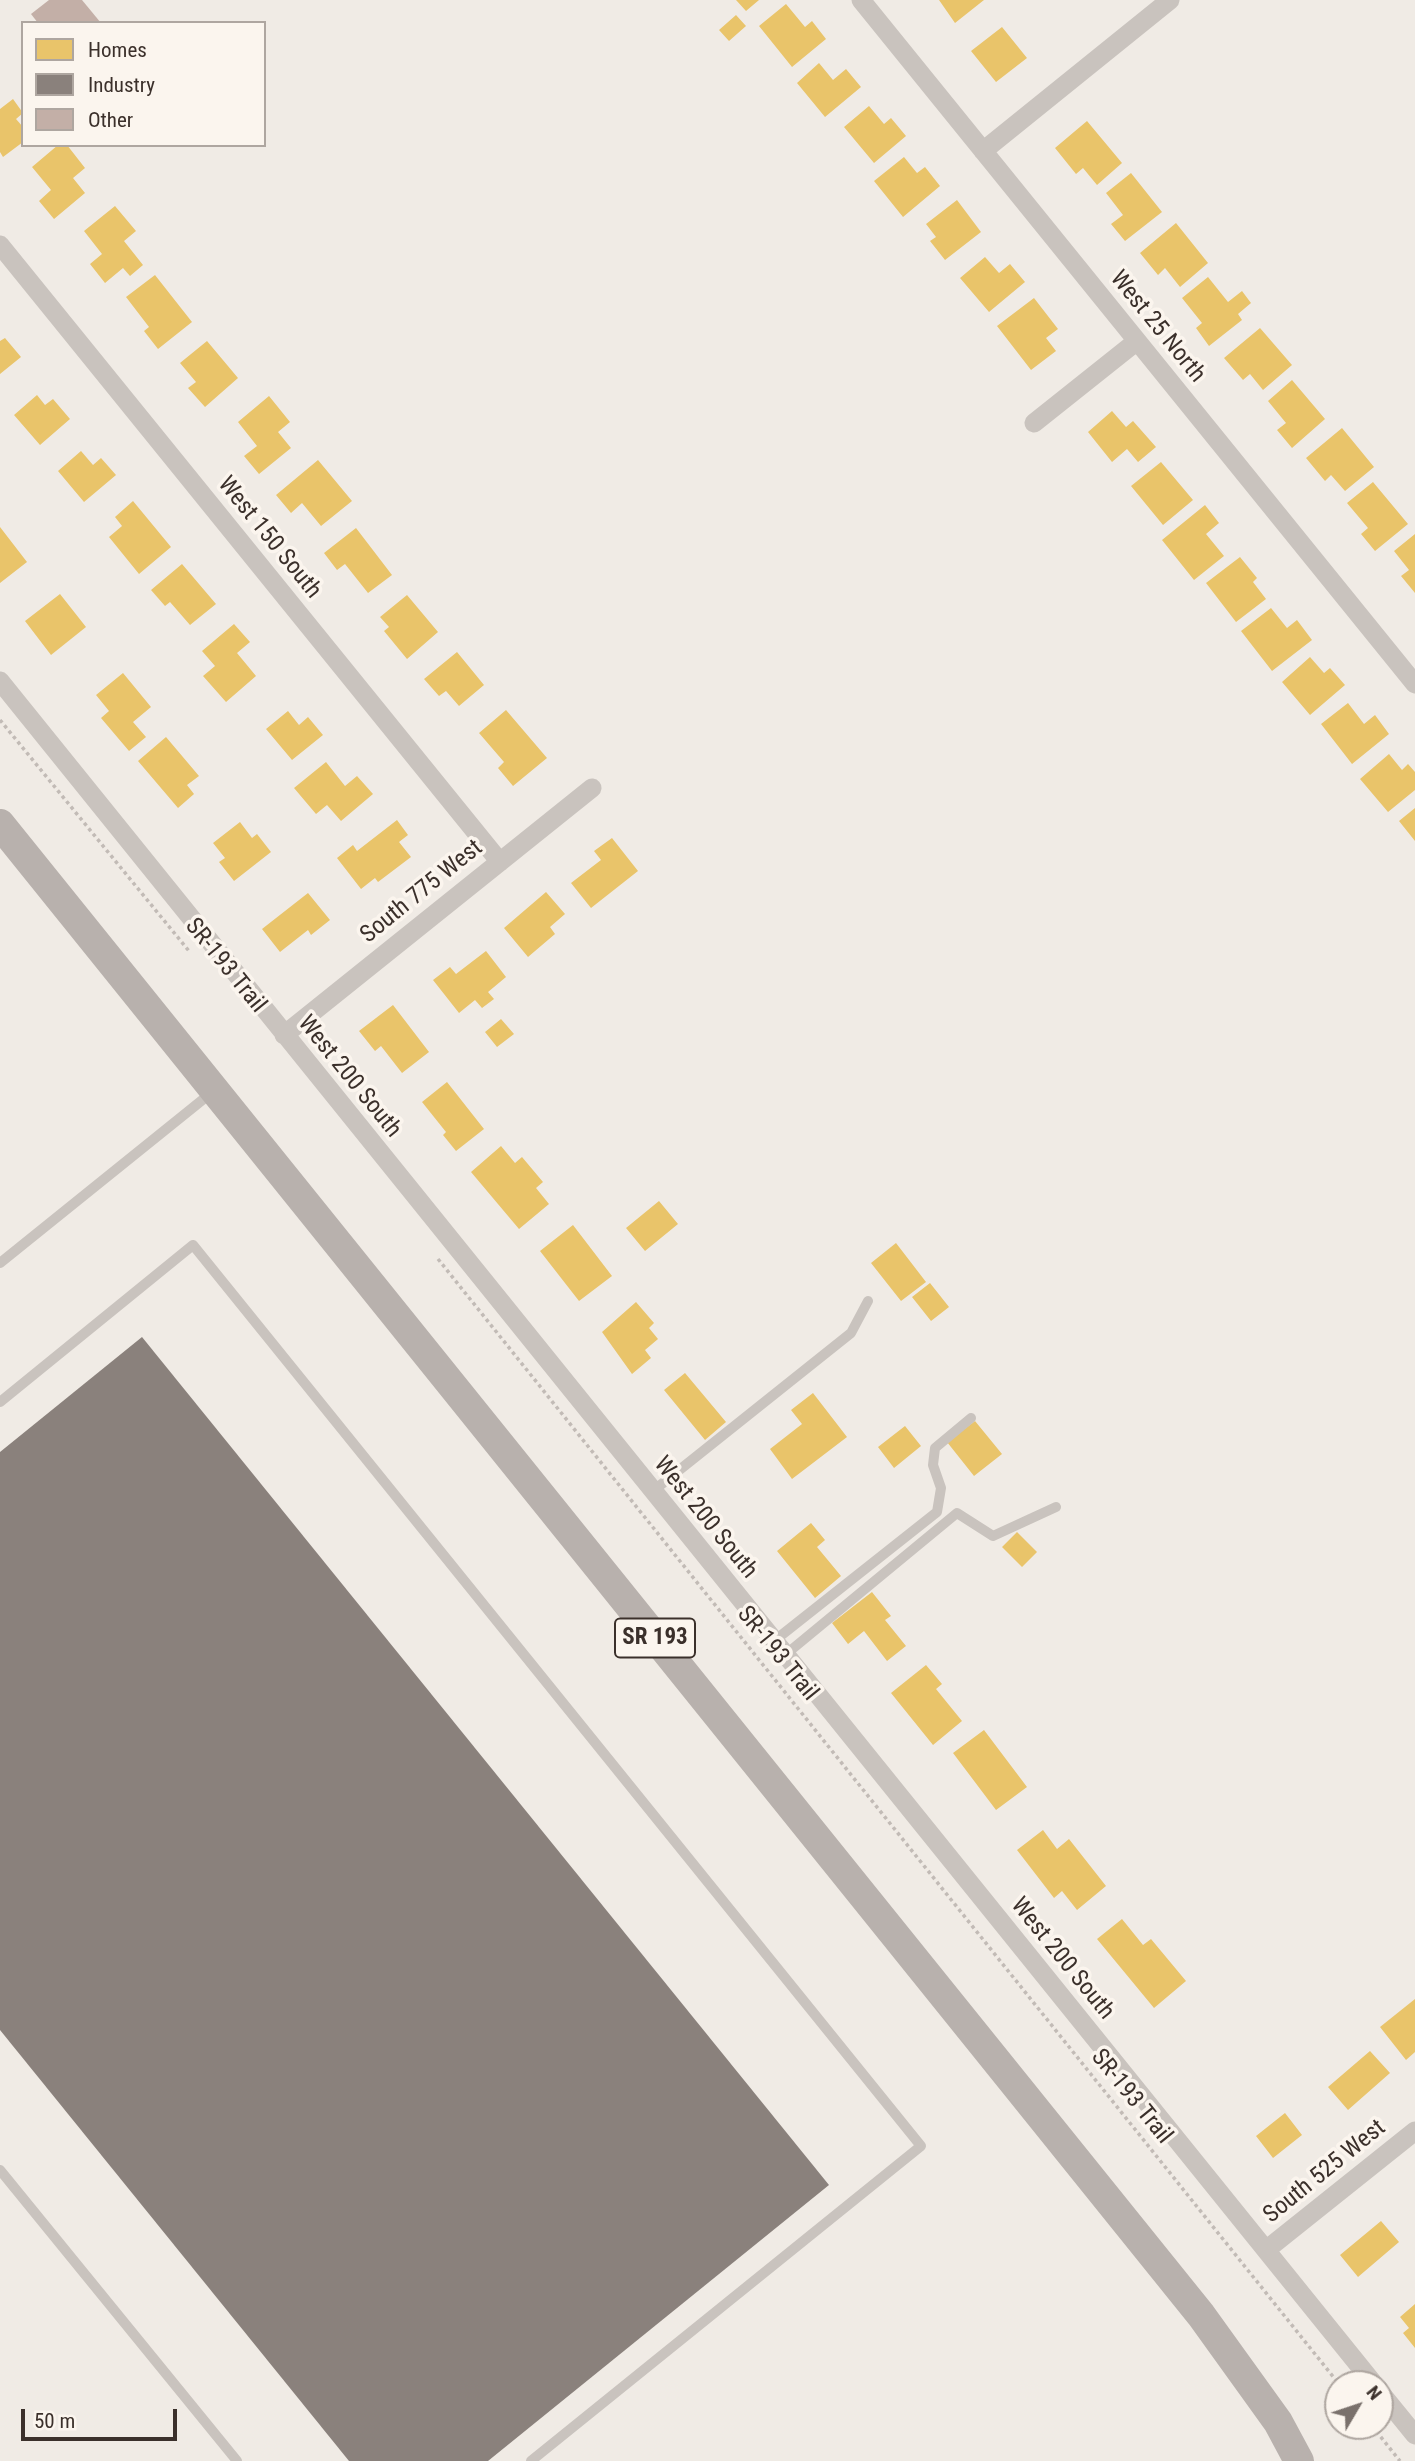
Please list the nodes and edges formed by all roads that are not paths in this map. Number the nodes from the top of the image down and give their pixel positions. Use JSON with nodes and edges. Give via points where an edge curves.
{"nodes":[{"id":1,"x":861,"y":0,"type":"edge"},
{"id":2,"x":1170,"y":0,"type":"edge"},
{"id":3,"x":983,"y":151,"type":"junction"},
{"id":4,"x":0,"y":245,"type":"edge"},
{"id":5,"x":1137,"y":341,"type":"junction"},
{"id":6,"x":1034,"y":422,"type":"dead end"},
{"id":7,"x":0,"y":681,"type":"edge"},
{"id":8,"x":1415,"y":684,"type":"edge"},
{"id":9,"x":592,"y":788,"type":"dead end"},
{"id":10,"x":0,"y":824,"type":"edge"},
{"id":11,"x":499,"y":862,"type":"junction"},
{"id":12,"x":284,"y":1035,"type":"junction"},
{"id":13,"x":214,"y":1090,"type":"junction"},
{"id":14,"x":0,"y":1263,"type":"edge"},
{"id":15,"x":868,"y":1301,"type":"dead end"},
{"id":16,"x":0,"y":1402,"type":"edge"},
{"id":17,"x":971,"y":1419,"type":"dead end"},
{"id":18,"x":652,"y":1491,"type":"junction"},
{"id":19,"x":1056,"y":1507,"type":"dead end"},
{"id":20,"x":779,"y":1648,"type":"junction"},
{"id":21,"x":1415,"y":2131,"type":"edge"},
{"id":22,"x":0,"y":2170,"type":"edge"},
{"id":23,"x":1266,"y":2250,"type":"junction"},
{"id":24,"x":1363,"y":2370,"type":"edge"},
{"id":25,"x":1394,"y":2409,"type":"edge"},
{"id":26,"x":1415,"y":2435,"type":"edge"},
{"id":27,"x":237,"y":2461,"type":"edge"},
{"id":28,"x":531,"y":2461,"type":"edge"},
{"id":29,"x":1299,"y":2461,"type":"edge"}],
"edges":[{"from":1,"to":3,"type":"street","name":"West 25 North"},
{"from":2,"to":3,"type":"street"},
{"from":3,"to":5,"type":"street","name":"West 25 North"},
{"from":4,"to":11,"type":"street","name":"West 150 South"},
{"from":5,"to":6,"type":"street"},
{"from":5,"to":8,"type":"street","name":"West 25 North"},
{"from":7,"to":12,"type":"street","name":"West 200 South"},
{"from":9,"to":11,"type":"street","name":"South 775 West"},
{"from":10,"to":13,"type":"main road","number":"SR 193"},
{"from":11,"to":12,"type":"street","name":"South 775 West"},
{"from":12,"to":18,"type":"street","name":"West 200 South"},
{"from":13,"to":14,"type":"lane"},
{"from":13,"to":29,"type":"main road","number":"SR 193","via":[[1201,2315],[1278,2422]]},
{"from":15,"to":18,"type":"lane","via":[[851,1332]]},
{"from":16,"to":28,"type":"lane","via":[[193,1245],[921,2146]]},
{"from":17,"to":20,"type":"lane","via":[[934,1448],[933,1465],[941,1488],[937,1512]]},
{"from":18,"to":20,"type":"street","name":"West 200 South"},
{"from":19,"to":20,"type":"lane","via":[[993,1536],[957,1513]]},
{"from":20,"to":23,"type":"street","name":"West 200 South"},
{"from":21,"to":23,"type":"street","name":"South 525 West"},
{"from":22,"to":27,"type":"lane"},
{"from":23,"to":24,"type":"street","name":"West 200 South"},
{"from":25,"to":26,"type":"street"}]}
